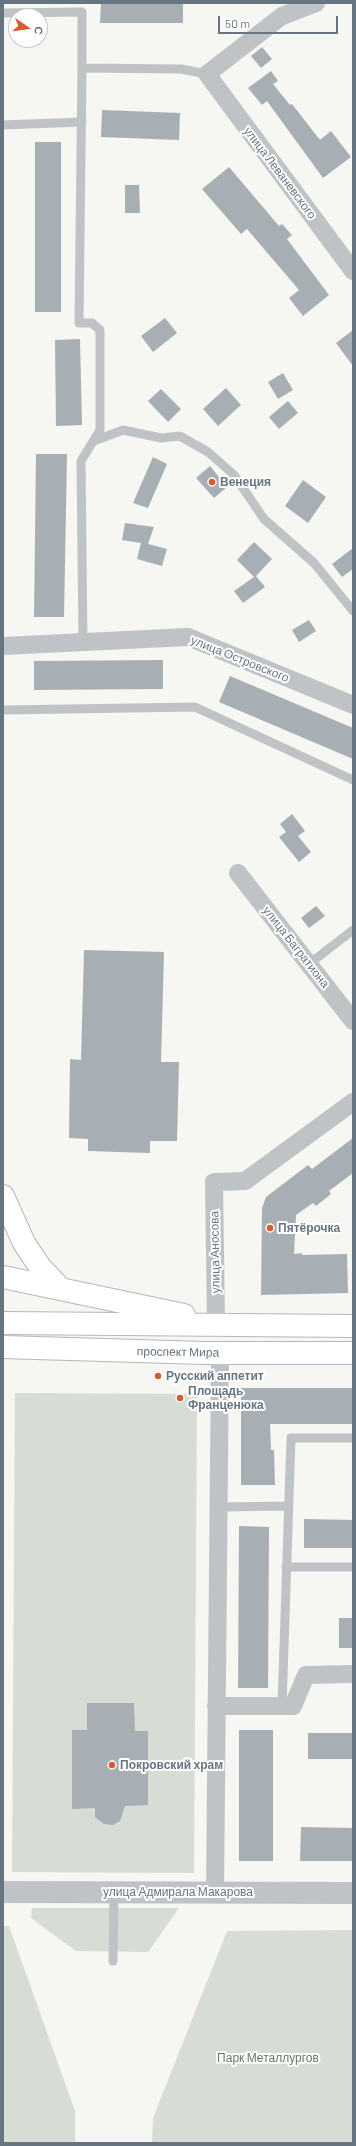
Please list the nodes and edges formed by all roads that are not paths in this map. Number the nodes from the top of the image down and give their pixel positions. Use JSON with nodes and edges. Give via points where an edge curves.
{"nodes":[{"id":1,"x":316,"y":3,"type":"edge"},
{"id":2,"x":83,"y":7,"type":"edge"},
{"id":3,"x":3,"y":13,"type":"edge"},
{"id":4,"x":82,"y":68,"type":"junction"},
{"id":5,"x":206,"y":74,"type":"junction"},
{"id":6,"x":82,"y":122,"type":"junction"},
{"id":7,"x":3,"y":125,"type":"edge"},
{"id":8,"x":353,"y":271,"type":"edge"},
{"id":9,"x":94,"y":441,"type":"junction"},
{"id":10,"x":353,"y":611,"type":"edge"},
{"id":11,"x":82,"y":642,"type":"junction"},
{"id":12,"x":3,"y":646,"type":"edge"},
{"id":13,"x":353,"y":705,"type":"edge"},
{"id":14,"x":3,"y":710,"type":"edge"},
{"id":15,"x":353,"y":780,"type":"edge"},
{"id":16,"x":238,"y":873,"type":"dead end"},
{"id":17,"x":353,"y":930,"type":"edge"},
{"id":18,"x":309,"y":964,"type":"junction"},
{"id":19,"x":353,"y":1021,"type":"edge"},
{"id":20,"x":353,"y":1102,"type":"edge"},
{"id":21,"x":3,"y":1196,"type":"edge"},
{"id":22,"x":3,"y":1277,"type":"edge"},
{"id":23,"x":61,"y":1289,"type":"junction"},
{"id":24,"x":3,"y":1323,"type":"edge"},
{"id":25,"x":224,"y":1324,"type":"junction"},
{"id":26,"x":353,"y":1326,"type":"edge"},
{"id":27,"x":3,"y":1347,"type":"edge"},
{"id":28,"x":220,"y":1353,"type":"junction"},
{"id":29,"x":353,"y":1353,"type":"edge"},
{"id":30,"x":353,"y":1438,"type":"edge"},
{"id":31,"x":219,"y":1506,"type":"junction"},
{"id":32,"x":288,"y":1506,"type":"junction"},
{"id":33,"x":353,"y":1566,"type":"edge"},
{"id":34,"x":286,"y":1567,"type":"junction"},
{"id":35,"x":353,"y":1674,"type":"edge"},
{"id":36,"x":216,"y":1706,"type":"junction"},
{"id":37,"x":282,"y":1706,"type":"junction"},
{"id":38,"x":3,"y":1892,"type":"edge"},
{"id":39,"x":114,"y":1892,"type":"junction"},
{"id":40,"x":215,"y":1892,"type":"junction"},
{"id":41,"x":353,"y":1893,"type":"edge"},
{"id":42,"x":113,"y":1962,"type":"dead end"}],
"edges":[{"from":1,"to":5,"type":"street","via":[[282,16]]},
{"from":2,"to":3,"type":"lane"},
{"from":2,"to":4,"type":"lane"},
{"from":4,"to":5,"type":"lane","via":[[181,69]]},
{"from":4,"to":6,"type":"lane"},
{"from":5,"to":8,"type":"street","name":"улица Леваневского"},
{"from":6,"to":7,"type":"lane"},
{"from":6,"to":9,"type":"lane","via":[[79,323],[92,323],[100,330],[100,430]]},
{"from":9,"to":10,"type":"lane","via":[[123,430],[162,438],[180,436],[208,452],[234,475],[264,519],[314,563]]},
{"from":9,"to":11,"type":"lane","via":[[81,461]]},
{"from":11,"to":12,"type":"street","name":"улица Островского"},
{"from":11,"to":13,"type":"street","name":"улица Островского","via":[[188,637]]},
{"from":14,"to":15,"type":"lane","via":[[195,707]]},
{"from":16,"to":18,"type":"street","name":"улица Багратиона"},
{"from":17,"to":18,"type":"lane"},
{"from":18,"to":19,"type":"street","name":"улица Багратиона"},
{"from":20,"to":25,"type":"street","name":"улица Аносова","via":[[245,1181],[214,1182]]},
{"from":21,"to":23,"type":"main road","via":[[24,1243],[40,1267]]},
{"from":22,"to":23,"type":"main road"},
{"from":23,"to":25,"type":"main road"},
{"from":24,"to":25,"type":"main road"},
{"from":25,"to":26,"type":"main road"},
{"from":27,"to":28,"type":"main road","name":"проспект Мира"},
{"from":28,"to":29,"type":"main road","name":"проспект Мира"},
{"from":28,"to":31,"type":"street"},
{"from":30,"to":32,"type":"lane","via":[[291,1438]]},
{"from":31,"to":32,"type":"lane"},
{"from":31,"to":36,"type":"street"},
{"from":32,"to":34,"type":"lane"},
{"from":33,"to":34,"type":"lane"},
{"from":34,"to":37,"type":"lane"},
{"from":35,"to":37,"type":"street","via":[[306,1675],[293,1706]]},
{"from":36,"to":37,"type":"street"},
{"from":36,"to":40,"type":"street"},
{"from":38,"to":39,"type":"street","name":"улица Адмирала Макарова"},
{"from":39,"to":40,"type":"street","name":"улица Адмирала Макарова"},
{"from":39,"to":42,"type":"lane"},
{"from":40,"to":41,"type":"street","name":"улица Адмирала Макарова"}]}
